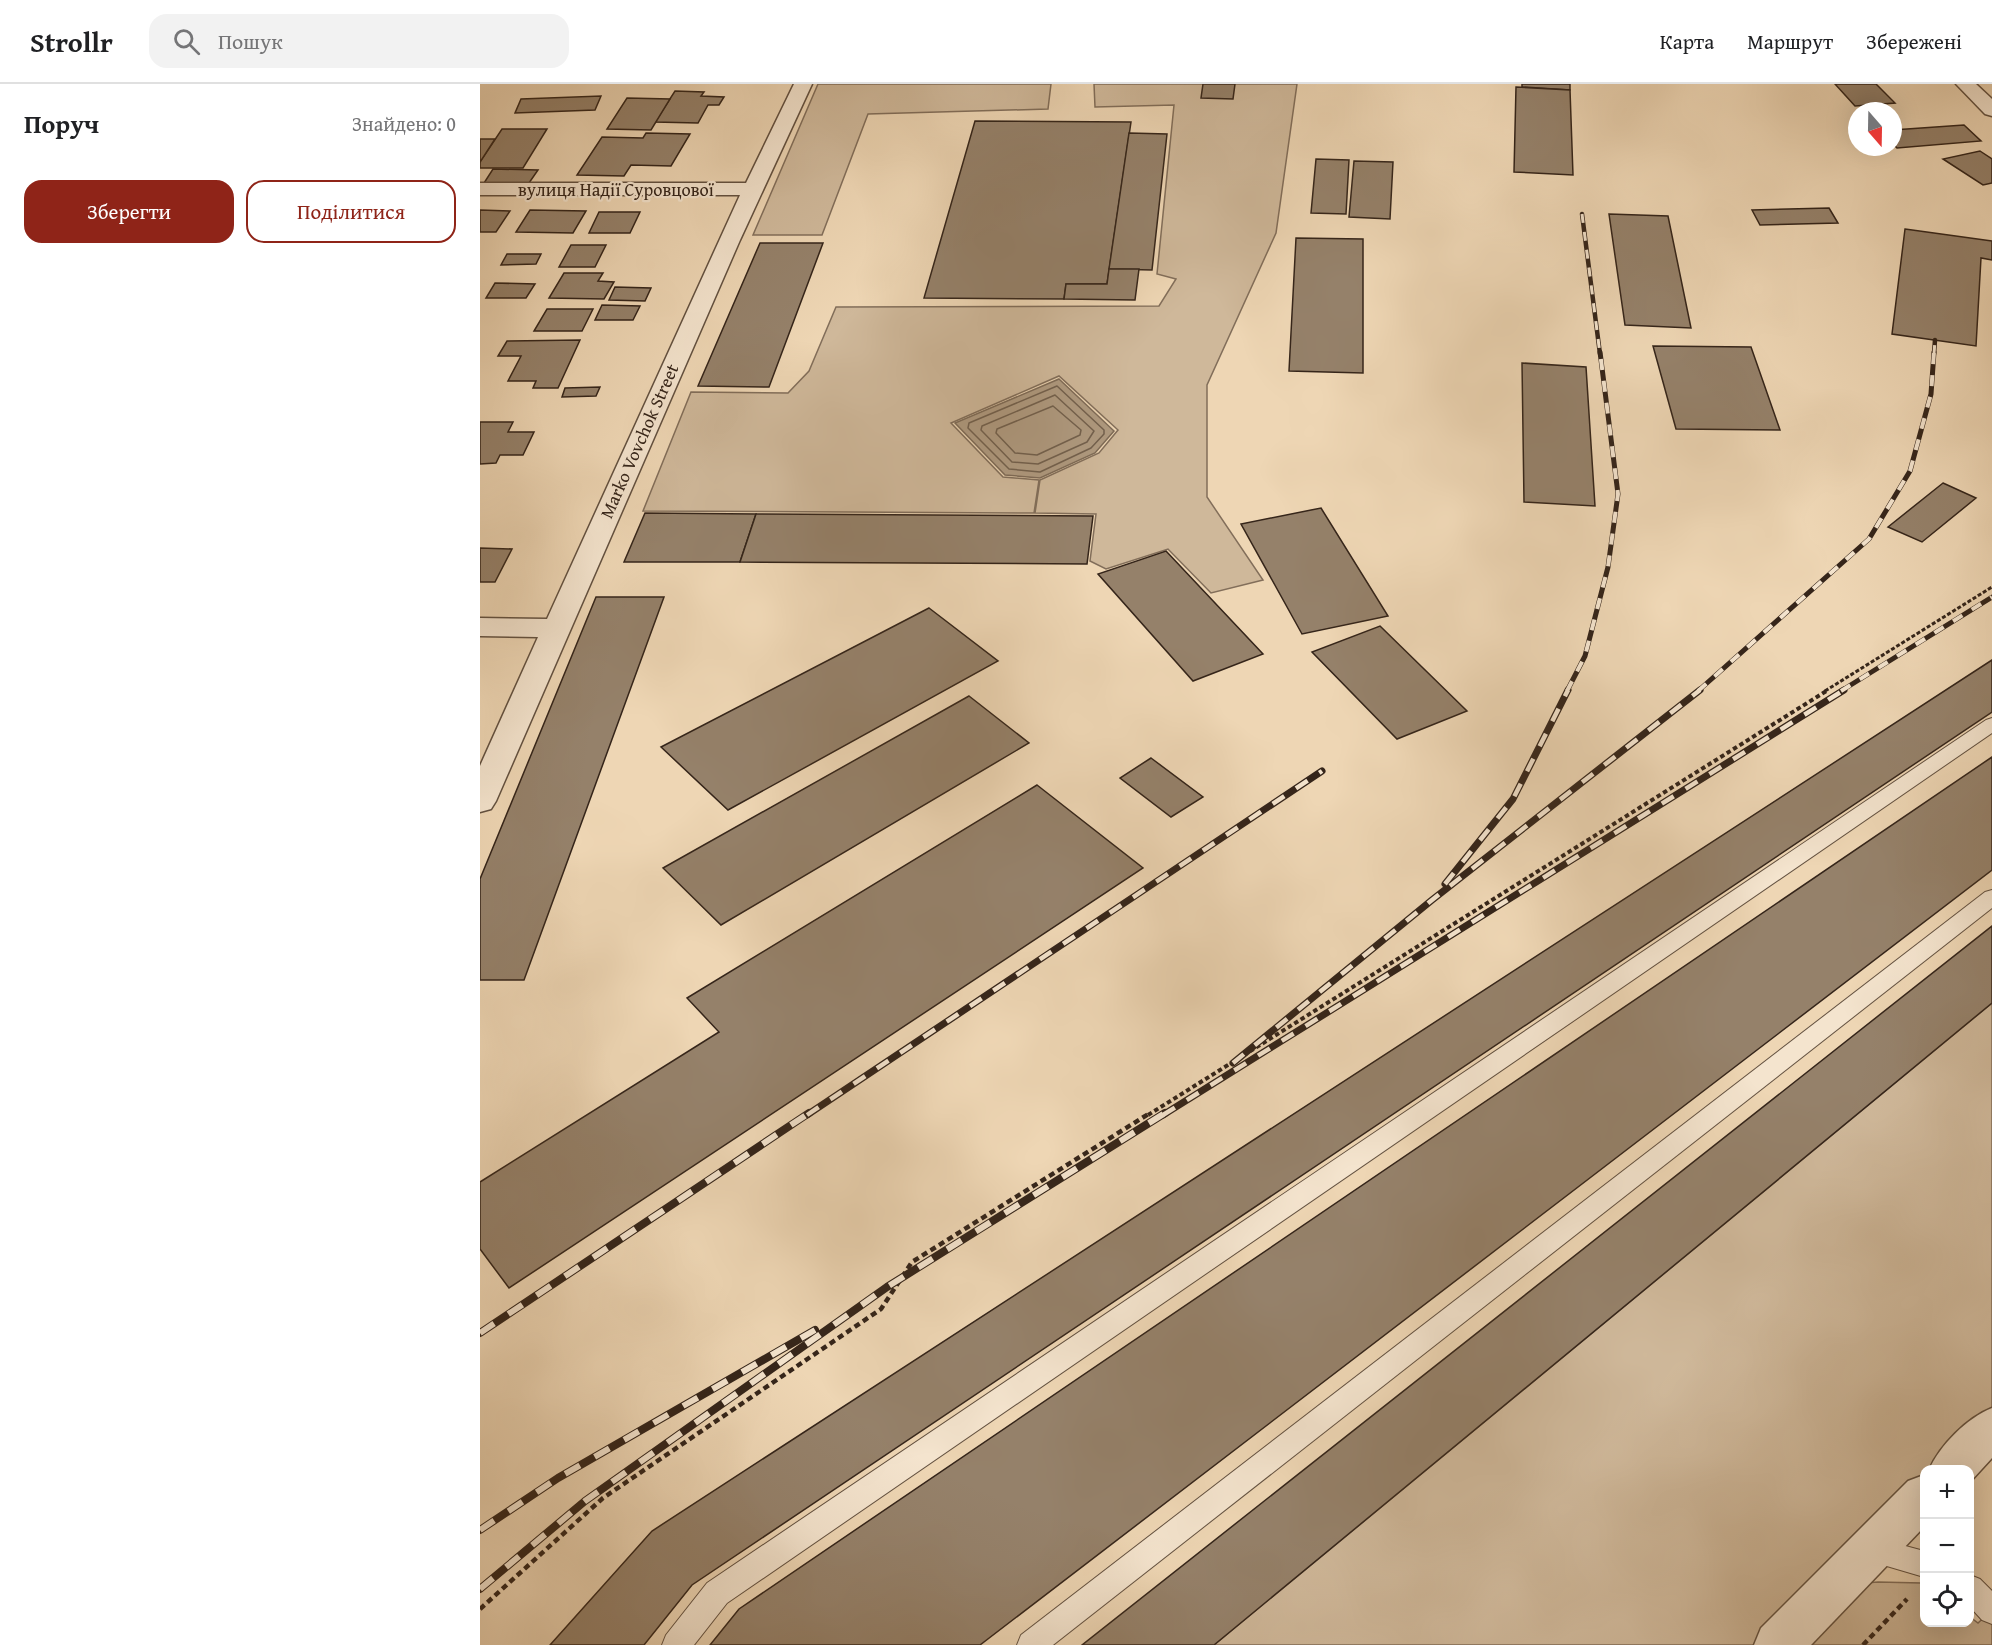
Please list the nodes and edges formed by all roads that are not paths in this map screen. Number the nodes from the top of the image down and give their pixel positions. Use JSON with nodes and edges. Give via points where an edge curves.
{"nodes":[{"id":1,"x":802,"y":84,"type":"edge"},
{"id":2,"x":1965,"y":84,"type":"edge"},
{"id":3,"x":1992,"y":110,"type":"edge"},
{"id":4,"x":480,"y":189,"type":"edge"},
{"id":5,"x":753,"y":189,"type":"junction"},
{"id":6,"x":480,"y":627,"type":"edge"},
{"id":7,"x":556,"y":628,"type":"junction"},
{"id":8,"x":1992,"y":724,"type":"edge"},
{"id":9,"x":480,"y":801,"type":"edge"},
{"id":10,"x":1992,"y":897,"type":"edge"},
{"id":11,"x":1992,"y":1428,"type":"edge"},
{"id":12,"x":1956,"y":1465,"type":"edge"},
{"id":13,"x":1920,"y":1500,"type":"edge"},
{"id":14,"x":1871,"y":1550,"type":"junction"},
{"id":15,"x":1920,"y":1563,"type":"edge"},
{"id":16,"x":1974,"y":1593,"type":"edge"},
{"id":17,"x":1992,"y":1610,"type":"edge"},
{"id":18,"x":676,"y":1645,"type":"edge"},
{"id":19,"x":1031,"y":1645,"type":"edge"},
{"id":20,"x":1778,"y":1645,"type":"edge"}],
"edges":[{"from":1,"to":5,"type":"street","name":"Marko Vovchok Street"},
{"from":2,"to":3,"type":"street"},
{"from":4,"to":5,"type":"street","name":"вулиця Надії Суровцової"},
{"from":5,"to":7,"type":"street","name":"Marko Vovchok Street"},
{"from":6,"to":7,"type":"street"},
{"from":7,"to":9,"type":"street","name":"Marko Vovchok Street"},
{"from":8,"to":18,"type":"lane","via":[[717,1593]]},
{"from":10,"to":19,"type":"lane"},
{"from":11,"to":12,"type":"street"},
{"from":13,"to":14,"type":"street"},
{"from":14,"to":15,"type":"lane"},
{"from":14,"to":20,"type":"street"},
{"from":16,"to":17,"type":"lane"}]}
